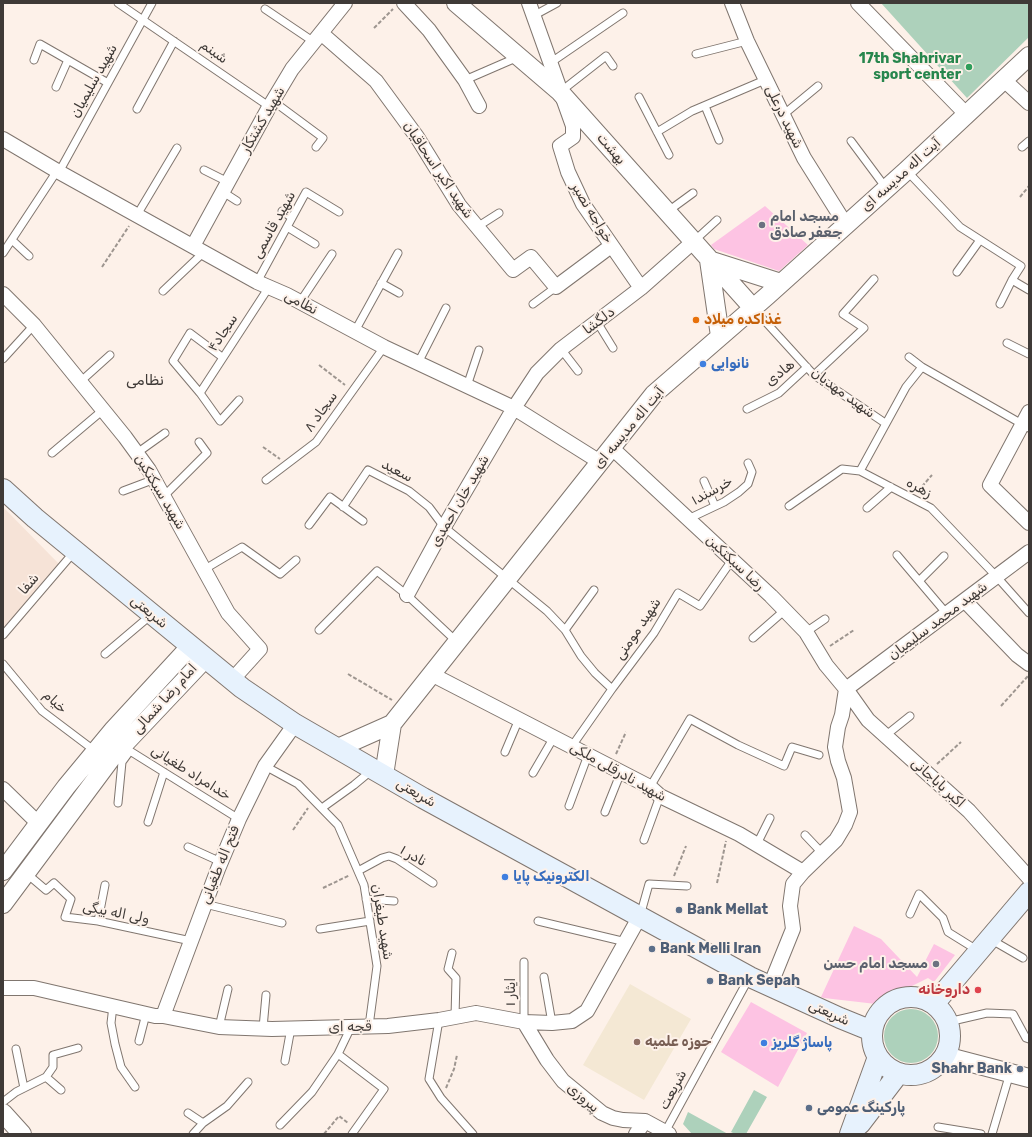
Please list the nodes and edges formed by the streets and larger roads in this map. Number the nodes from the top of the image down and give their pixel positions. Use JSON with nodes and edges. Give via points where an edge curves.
{"nodes":[{"id":1,"x":345,"y":3,"type":"edge"},
{"id":2,"x":456,"y":3,"type":"edge"},
{"id":3,"x":732,"y":3,"type":"edge"},
{"id":4,"x":858,"y":3,"type":"edge"},
{"id":5,"x":399,"y":6,"type":"edge"},
{"id":6,"x":531,"y":9,"type":"edge"},
{"id":7,"x":318,"y":37,"type":"junction"},
{"id":8,"x":1029,"y":56,"type":"edge"},
{"id":9,"x":1004,"y":80,"type":"junction"},
{"id":10,"x":560,"y":92,"type":"junction"},
{"id":11,"x":1029,"y":103,"type":"edge"},
{"id":12,"x":479,"y":106,"type":"dead end"},
{"id":13,"x":967,"y":115,"type":"junction"},
{"id":14,"x":3,"y":139,"type":"edge"},
{"id":15,"x":846,"y":225,"type":"junction"},
{"id":16,"x":693,"y":242,"type":"junction"},
{"id":17,"x":611,"y":246,"type":"junction"},
{"id":18,"x":198,"y":249,"type":"junction"},
{"id":19,"x":709,"y":260,"type":"junction"},
{"id":20,"x":781,"y":283,"type":"junction"},
{"id":21,"x":641,"y":288,"type":"junction"},
{"id":22,"x":3,"y":294,"type":"edge"},
{"id":23,"x":753,"y":308,"type":"junction"},
{"id":24,"x":720,"y":336,"type":"junction"},
{"id":25,"x":514,"y":408,"type":"junction"},
{"id":26,"x":1027,"y":421,"type":"edge"},
{"id":27,"x":612,"y":448,"type":"junction"},
{"id":28,"x":600,"y":462,"type":"junction"},
{"id":29,"x":3,"y":489,"type":"edge"},
{"id":30,"x":1029,"y":523,"type":"edge"},
{"id":31,"x":1029,"y":552,"type":"edge"},
{"id":32,"x":407,"y":595,"type":"road end"},
{"id":33,"x":965,"y":601,"type":"junction"},
{"id":34,"x":196,"y":651,"type":"junction"},
{"id":35,"x":1029,"y":664,"type":"edge"},
{"id":36,"x":431,"y":674,"type":"junction"},
{"id":37,"x":232,"y":680,"type":"junction"},
{"id":38,"x":846,"y":689,"type":"junction"},
{"id":39,"x":295,"y":724,"type":"junction"},
{"id":40,"x":392,"y":724,"type":"junction"},
{"id":41,"x":338,"y":748,"type":"junction"},
{"id":42,"x":379,"y":772,"type":"junction"},
{"id":43,"x":3,"y":789,"type":"edge"},
{"id":44,"x":39,"y":824,"type":"junction"},
{"id":45,"x":3,"y":870,"type":"edge"},
{"id":46,"x":803,"y":872,"type":"junction"},
{"id":47,"x":1028,"y":891,"type":"edge"},
{"id":48,"x":3,"y":904,"type":"edge"},
{"id":49,"x":640,"y":916,"type":"junction"},
{"id":50,"x":770,"y":986,"type":"junction"},
{"id":51,"x":3,"y":988,"type":"edge"},
{"id":52,"x":934,"y":1004,"type":"junction"},
{"id":53,"x":163,"y":1016,"type":"junction"},
{"id":54,"x":524,"y":1022,"type":"junction"},
{"id":55,"x":872,"y":1031,"type":"junction"},
{"id":56,"x":945,"y":1056,"type":"junction"},
{"id":57,"x":878,"y":1057,"type":"junction"},
{"id":58,"x":899,"y":1073,"type":"junction"},
{"id":59,"x":1029,"y":1078,"type":"edge"},
{"id":60,"x":4,"y":1113,"type":"edge"},
{"id":61,"x":645,"y":1121,"type":"junction"},
{"id":62,"x":667,"y":1133,"type":"edge"},
{"id":63,"x":22,"y":1134,"type":"edge"},
{"id":64,"x":636,"y":1134,"type":"edge"},
{"id":65,"x":852,"y":1134,"type":"edge"}],
"edges":[{"from":1,"to":7,"type":"street","name":"شهید کشتکار"},
{"from":2,"to":10,"type":"street","name":"بهشت"},
{"from":3,"to":15,"type":"street","name":"شهید درعلی","via":[[765,80],[804,158]]},
{"from":4,"to":13,"type":"street"},
{"from":5,"to":12,"type":"street","via":[[429,30],[465,80]]},
{"from":6,"to":10,"type":"street"},
{"from":7,"to":17,"type":"street","name":"شهید اکبر اسحاقیان","via":[[376,81],[417,137],[459,205],[513,270],[532,257],[556,287]]},
{"from":7,"to":18,"type":"street","name":"شهید کشتکار","via":[[292,69],[225,187]]},
{"from":8,"to":9,"type":"street","name":"آیت اله مدیسه ای"},
{"from":9,"to":11,"type":"street"},
{"from":9,"to":13,"type":"street","name":"آیت اله مدیسه ای"},
{"from":10,"to":16,"type":"street","name":"بهشت"},
{"from":10,"to":17,"type":"street","name":"خواجه نصیر","via":[[573,126],[573,137],[560,146],[568,172],[583,204]]},
{"from":13,"to":15,"type":"street","name":"آیت اله مدیسه ای"},
{"from":14,"to":18,"type":"street","name":"نظامی"},
{"from":15,"to":20,"type":"street","name":"آیت اله مدیسه ای"},
{"from":16,"to":19,"type":"street","name":"بهشت"},
{"from":16,"to":21,"type":"street","name":"دلگشا"},
{"from":17,"to":21,"type":"street","name":"خواجه نصیر"},
{"from":18,"to":25,"type":"street","name":"نظامی","via":[[384,347]]},
{"from":19,"to":20,"type":"street"},
{"from":19,"to":23,"type":"street","name":"بهشت"},
{"from":19,"to":24,"type":"street"},
{"from":20,"to":23,"type":"street","name":"آیت اله مدیسه ای"},
{"from":21,"to":25,"type":"street","name":"دلگشا","via":[[561,349],[537,373]]},
{"from":22,"to":37,"type":"street","name":"شهید سبکتکین","via":[[34,325],[137,453],[155,479],[228,613],[260,649]]},
{"from":23,"to":24,"type":"street","name":"آیت اله مدیسه ای"},
{"from":24,"to":27,"type":"street","name":"آیت اله مدیسه ای","via":[[654,394]]},
{"from":25,"to":28,"type":"street","name":"نظامی"},
{"from":25,"to":32,"type":"street","name":"شهید خان احمدی"},
{"from":26,"to":30,"type":"street","via":[[990,485]]},
{"from":27,"to":28,"type":"street","name":"آیت اله مدیسه ای"},
{"from":27,"to":38,"type":"street","name":"رضا سبکتکین","via":[[785,610],[806,632],[826,665]]},
{"from":28,"to":36,"type":"street","name":"آیت اله مدیسه ای"},
{"from":29,"to":34,"type":"main road","name":"شریعتی"},
{"from":31,"to":33,"type":"street","name":"شهید محمد سلیمیان"},
{"from":33,"to":35,"type":"street","via":[[1016,655]]},
{"from":33,"to":38,"type":"street","name":"شهید محمد سلیمیان"},
{"from":34,"to":37,"type":"main road","name":"شریعتی"},
{"from":34,"to":44,"type":"street","name":"امام رضا شمالی","via":[[185,652],[114,729]]},
{"from":34,"to":48,"type":"street","name":"امام رضا شمالی","via":[[200,664],[118,759]]},
{"from":36,"to":40,"type":"street","name":"آیت اله مدیسه ای"},
{"from":36,"to":46,"type":"street","name":"شهید نادرقلی ملکی","via":[[729,828]]},
{"from":37,"to":39,"type":"main road","name":"شریعتی"},
{"from":38,"to":46,"type":"street","via":[[835,747],[850,812],[836,840]]},
{"from":38,"to":47,"type":"street","name":"اکبر باباجانی","via":[[868,720],[970,811]]},
{"from":39,"to":41,"type":"main road","name":"شریعتی"},
{"from":39,"to":53,"type":"street","name":"فتح اله طغیانی","via":[[265,766],[239,819]]},
{"from":40,"to":41,"type":"street"},
{"from":40,"to":42,"type":"street"},
{"from":41,"to":42,"type":"main road","name":"شریعتی"},
{"from":42,"to":49,"type":"main road","name":"شریعتی"},
{"from":43,"to":44,"type":"street"},
{"from":44,"to":45,"type":"street","name":"امام رضا شمالی"},
{"from":46,"to":50,"type":"street","via":[[793,884],[790,906],[793,929]]},
{"from":47,"to":52,"type":"main road"},
{"from":49,"to":50,"type":"main road","name":"شریعتی"},
{"from":49,"to":54,"type":"street","name":"قجه ای","via":[[586,1012],[572,1021]]},
{"from":50,"to":55,"type":"main road","name":"شریعتی"},
{"from":51,"to":53,"type":"street","name":"قجه ای","via":[[34,988]]},
{"from":52,"to":55,"type":"main road","via":[[922,998],[908,997],[895,1000],[876,1018]]},
{"from":52,"to":56,"type":"main road","via":[[948,1022],[951,1034]]},
{"from":53,"to":54,"type":"street","name":"قجه ای","via":[[219,1028],[388,1026],[476,1013]]},
{"from":54,"to":61,"type":"street","name":"پیروزی","via":[[563,1081],[602,1113],[612,1118]]},
{"from":55,"to":57,"type":"main road"},
{"from":56,"to":58,"type":"main road","via":[[925,1073]]},
{"from":56,"to":59,"type":"street"},
{"from":57,"to":58,"type":"main road"},
{"from":57,"to":65,"type":"main road"},
{"from":58,"to":65,"type":"main road"},
{"from":60,"to":63,"type":"street"},
{"from":61,"to":62,"type":"street","name":"پیروزی"},
{"from":61,"to":64,"type":"street"}]}
